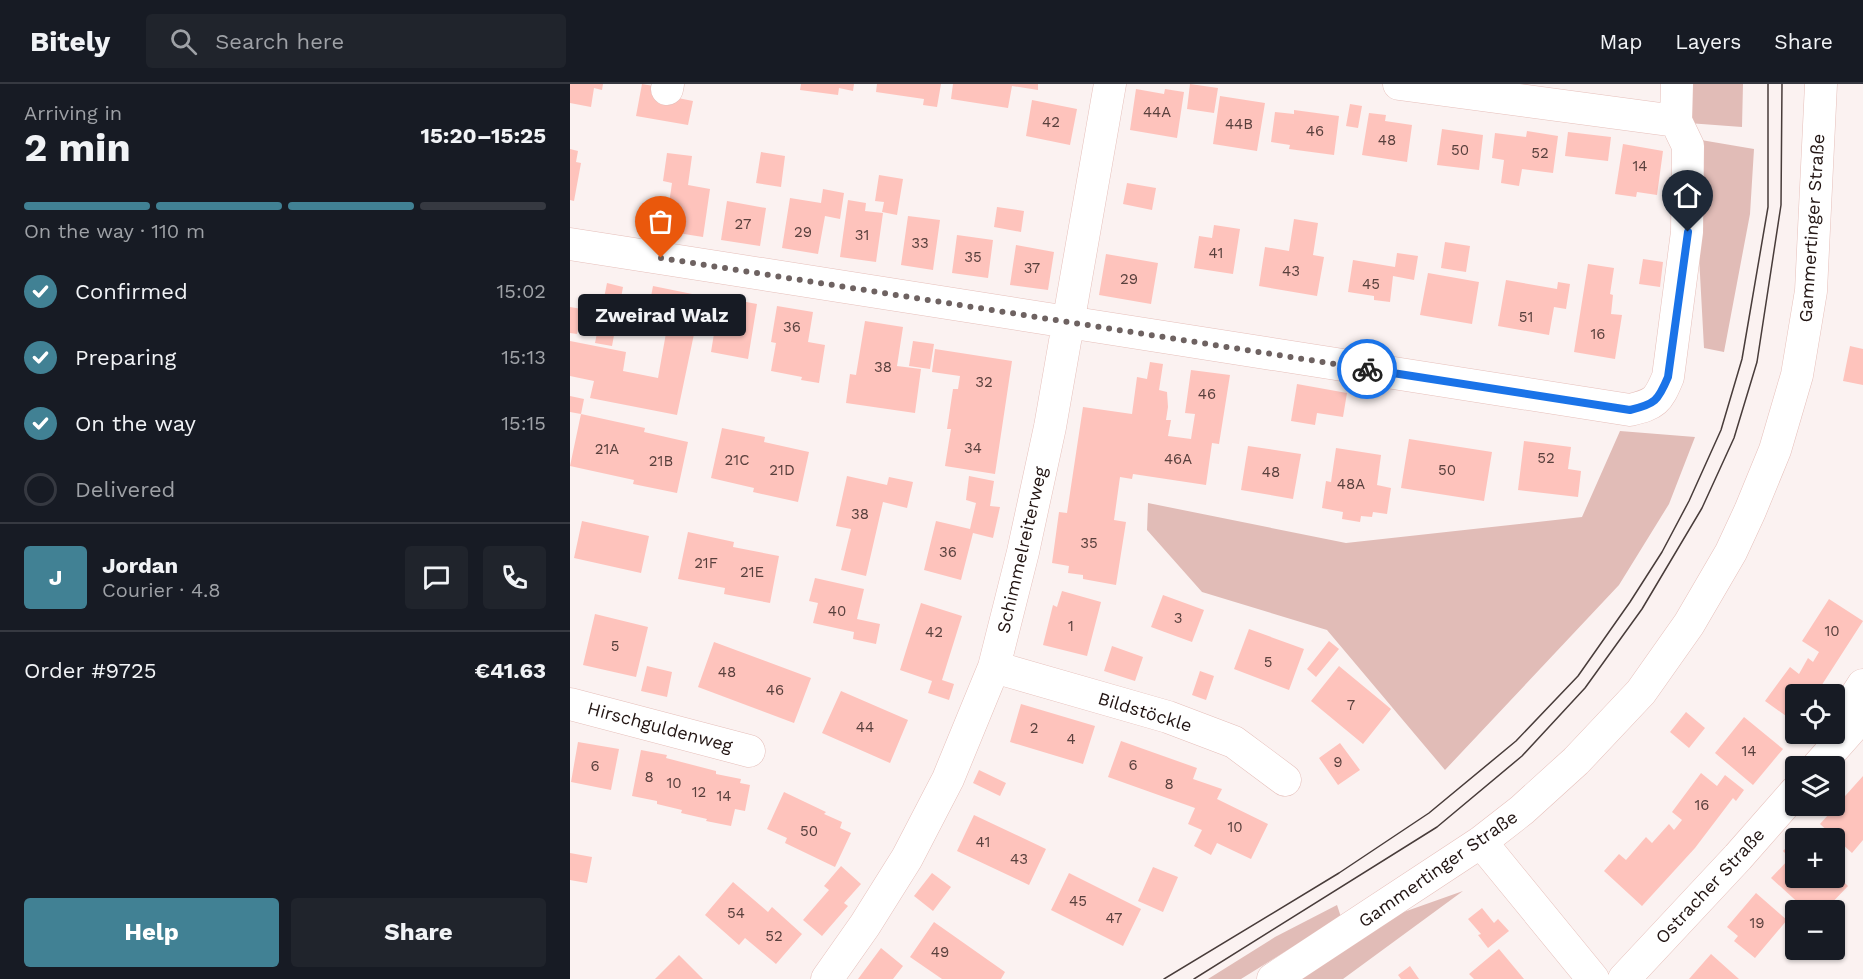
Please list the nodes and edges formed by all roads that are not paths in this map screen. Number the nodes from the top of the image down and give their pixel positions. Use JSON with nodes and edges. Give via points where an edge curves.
{"nodes":[{"id":1,"x":1110,"y":84,"type":"edge"},
{"id":2,"x":1399,"y":84,"type":"edge"},
{"id":3,"x":1677,"y":84,"type":"edge"},
{"id":4,"x":1821,"y":84,"type":"edge"},
{"id":5,"x":1677,"y":121,"type":"junction"},
{"id":6,"x":570,"y":244,"type":"edge"},
{"id":7,"x":1068,"y":323,"type":"junction"},
{"id":8,"x":993,"y":667,"type":"junction"},
{"id":9,"x":1863,"y":685,"type":"edge"},
{"id":10,"x":570,"y":704,"type":"edge"},
{"id":11,"x":1860,"y":724,"type":"edge"},
{"id":12,"x":749,"y":751,"type":"dead end"},
{"id":13,"x":1828,"y":756,"type":"edge"},
{"id":14,"x":1285,"y":780,"type":"dead end"},
{"id":15,"x":1785,"y":804,"type":"edge"},
{"id":16,"x":1481,"y":842,"type":"junction"},
{"id":17,"x":827,"y":979,"type":"edge"},
{"id":18,"x":1273,"y":979,"type":"edge"},
{"id":19,"x":1593,"y":979,"type":"edge"},
{"id":20,"x":1624,"y":979,"type":"edge"}],
"edges":[{"from":1,"to":7,"type":"street","name":"Schimmelreiterweg"},
{"from":2,"to":5,"type":"street"},
{"from":3,"to":5,"type":"street"},
{"from":4,"to":16,"type":"street","name":"Gammertinger Straße","via":[[1811,291],[1797,375],[1775,450],[1750,511],[1689,624],[1641,692],[1576,761]]},
{"from":5,"to":7,"type":"street","via":[[1688,146],[1688,232],[1668,377],[1660,396],[1648,406],[1630,410]]},
{"from":6,"to":7,"type":"street"},
{"from":7,"to":8,"type":"street","name":"Schimmelreiterweg","via":[[1048,439]]},
{"from":8,"to":14,"type":"street","name":"Bildstöckle","via":[[1168,717],[1234,742]]},
{"from":8,"to":17,"type":"street","name":"Schimmelreiterweg","via":[[948,779],[907,858]]},
{"from":9,"to":11,"type":"street","via":[[1854,699]]},
{"from":10,"to":12,"type":"street","name":"Hirschguldenweg"},
{"from":11,"to":13,"type":"street"},
{"from":15,"to":20,"type":"street","name":"Ostracher Straße"},
{"from":16,"to":18,"type":"street","name":"Gammertinger Straße"},
{"from":16,"to":19,"type":"street"}]}
